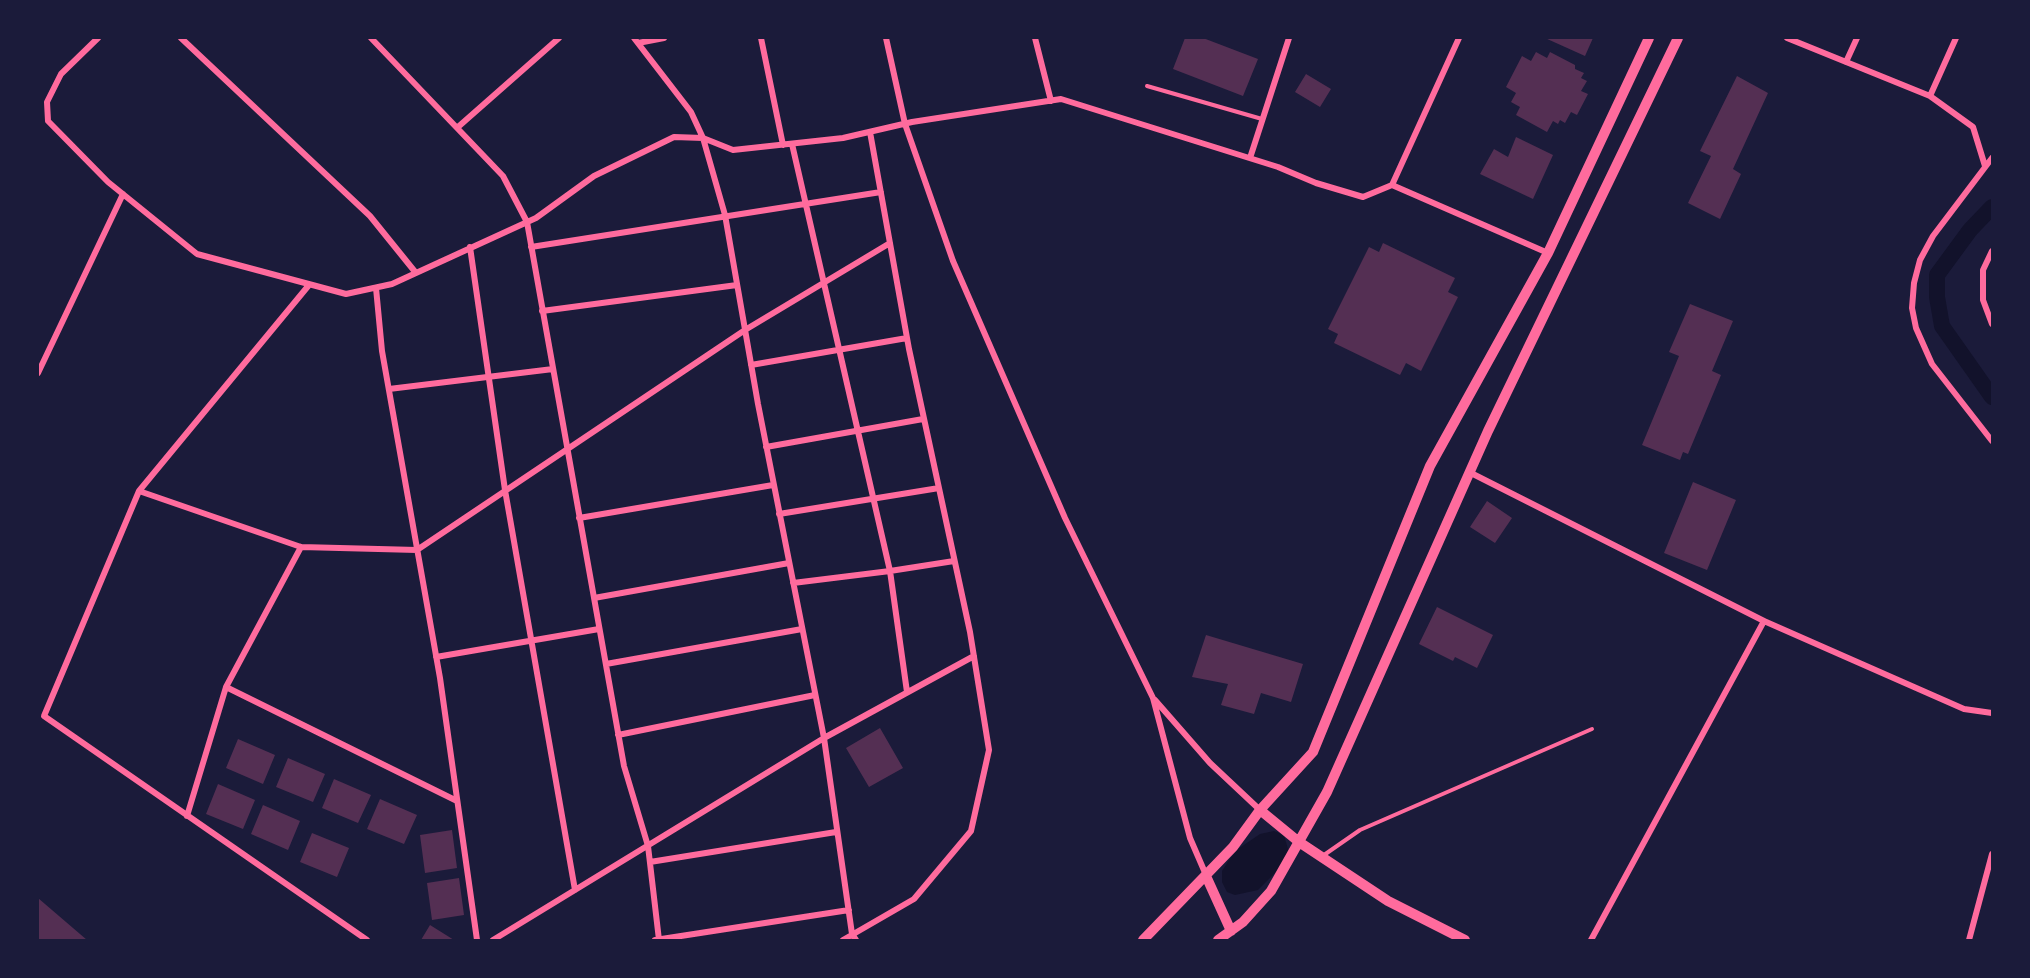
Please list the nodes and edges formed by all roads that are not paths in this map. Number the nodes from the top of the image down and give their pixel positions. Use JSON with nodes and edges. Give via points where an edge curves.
{"nodes":[{"id":1,"x":98,"y":38,"type":"edge"},
{"id":2,"x":181,"y":38,"type":"edge"},
{"id":3,"x":371,"y":38,"type":"edge"},
{"id":4,"x":558,"y":38,"type":"edge"},
{"id":5,"x":664,"y":38,"type":"edge"},
{"id":6,"x":761,"y":38,"type":"edge"},
{"id":7,"x":886,"y":38,"type":"edge"},
{"id":8,"x":1035,"y":38,"type":"edge"},
{"id":9,"x":1289,"y":38,"type":"edge"},
{"id":10,"x":1459,"y":38,"type":"edge"},
{"id":11,"x":1649,"y":38,"type":"edge"},
{"id":12,"x":1678,"y":38,"type":"edge"},
{"id":13,"x":1787,"y":38,"type":"edge"},
{"id":14,"x":1857,"y":38,"type":"edge"},
{"id":15,"x":1956,"y":38,"type":"edge"},
{"id":16,"x":636,"y":40,"type":"edge"},
{"id":17,"x":1846,"y":62,"type":"junction"},
{"id":18,"x":1147,"y":86,"type":"dead end"},
{"id":19,"x":1930,"y":96,"type":"junction"},
{"id":20,"x":1051,"y":100,"type":"junction"},
{"id":21,"x":1262,"y":120,"type":"junction"},
{"id":22,"x":904,"y":124,"type":"junction"},
{"id":23,"x":458,"y":127,"type":"junction"},
{"id":24,"x":870,"y":132,"type":"junction"},
{"id":25,"x":703,"y":138,"type":"junction"},
{"id":26,"x":792,"y":144,"type":"junction"},
{"id":27,"x":783,"y":145,"type":"junction"},
{"id":28,"x":1250,"y":158,"type":"junction"},
{"id":29,"x":1992,"y":158,"type":"edge"},
{"id":30,"x":1984,"y":166,"type":"junction"},
{"id":31,"x":1392,"y":185,"type":"junction"},
{"id":32,"x":881,"y":192,"type":"junction"},
{"id":33,"x":123,"y":195,"type":"junction"},
{"id":34,"x":805,"y":203,"type":"junction"},
{"id":35,"x":726,"y":215,"type":"junction"},
{"id":36,"x":527,"y":222,"type":"junction"},
{"id":37,"x":890,"y":243,"type":"junction"},
{"id":38,"x":470,"y":247,"type":"junction"},
{"id":39,"x":531,"y":247,"type":"junction"},
{"id":40,"x":1992,"y":251,"type":"edge"},
{"id":41,"x":1548,"y":253,"type":"junction"},
{"id":42,"x":416,"y":273,"type":"junction"},
{"id":43,"x":823,"y":283,"type":"junction"},
{"id":44,"x":309,"y":285,"type":"junction"},
{"id":45,"x":737,"y":285,"type":"junction"},
{"id":46,"x":376,"y":288,"type":"junction"},
{"id":47,"x":542,"y":311,"type":"junction"},
{"id":48,"x":1992,"y":324,"type":"edge"},
{"id":49,"x":745,"y":330,"type":"junction"},
{"id":50,"x":906,"y":338,"type":"junction"},
{"id":51,"x":838,"y":350,"type":"junction"},
{"id":52,"x":751,"y":365,"type":"junction"},
{"id":53,"x":553,"y":369,"type":"junction"},
{"id":54,"x":38,"y":373,"type":"edge"},
{"id":55,"x":489,"y":378,"type":"junction"},
{"id":56,"x":389,"y":389,"type":"junction"},
{"id":57,"x":924,"y":419,"type":"junction"},
{"id":58,"x":857,"y":430,"type":"junction"},
{"id":59,"x":1992,"y":441,"type":"edge"},
{"id":60,"x":766,"y":447,"type":"junction"},
{"id":61,"x":567,"y":448,"type":"junction"},
{"id":62,"x":1469,"y":472,"type":"junction"},
{"id":63,"x":773,"y":485,"type":"junction"},
{"id":64,"x":939,"y":488,"type":"junction"},
{"id":65,"x":505,"y":490,"type":"junction"},
{"id":66,"x":139,"y":491,"type":"junction"},
{"id":67,"x":873,"y":499,"type":"junction"},
{"id":68,"x":779,"y":514,"type":"junction"},
{"id":69,"x":579,"y":518,"type":"junction"},
{"id":70,"x":301,"y":547,"type":"junction"},
{"id":71,"x":417,"y":550,"type":"junction"},
{"id":72,"x":954,"y":561,"type":"junction"},
{"id":73,"x":789,"y":563,"type":"junction"},
{"id":74,"x":890,"y":571,"type":"junction"},
{"id":75,"x":793,"y":583,"type":"junction"},
{"id":76,"x":594,"y":598,"type":"junction"},
{"id":77,"x":1764,"y":621,"type":"junction"},
{"id":78,"x":599,"y":629,"type":"junction"},
{"id":79,"x":802,"y":629,"type":"junction"},
{"id":80,"x":531,"y":640,"type":"junction"},
{"id":81,"x":974,"y":656,"type":"junction"},
{"id":82,"x":436,"y":657,"type":"junction"},
{"id":83,"x":606,"y":664,"type":"junction"},
{"id":84,"x":226,"y":687,"type":"junction"},
{"id":85,"x":907,"y":692,"type":"junction"},
{"id":86,"x":815,"y":695,"type":"junction"},
{"id":87,"x":1153,"y":698,"type":"junction"},
{"id":88,"x":38,"y":712,"type":"edge"},
{"id":89,"x":1992,"y":713,"type":"edge"},
{"id":90,"x":44,"y":716,"type":"junction"},
{"id":91,"x":1592,"y":729,"type":"dead end"},
{"id":92,"x":618,"y":735,"type":"junction"},
{"id":93,"x":824,"y":738,"type":"junction"},
{"id":94,"x":457,"y":801,"type":"junction"},
{"id":95,"x":1260,"y":810,"type":"junction"},
{"id":96,"x":187,"y":816,"type":"junction"},
{"id":97,"x":836,"y":832,"type":"junction"},
{"id":98,"x":1299,"y":842,"type":"junction"},
{"id":99,"x":648,"y":846,"type":"junction"},
{"id":100,"x":1992,"y":854,"type":"edge"},
{"id":101,"x":1321,"y":857,"type":"junction"},
{"id":102,"x":650,"y":862,"type":"junction"},
{"id":103,"x":1206,"y":876,"type":"junction"},
{"id":104,"x":575,"y":890,"type":"junction"},
{"id":105,"x":849,"y":910,"type":"junction"},
{"id":106,"x":1234,"y":936,"type":"edge"},
{"id":107,"x":854,"y":937,"type":"edge"},
{"id":108,"x":366,"y":940,"type":"edge"},
{"id":109,"x":477,"y":940,"type":"edge"},
{"id":110,"x":493,"y":940,"type":"edge"},
{"id":111,"x":658,"y":940,"type":"edge"},
{"id":112,"x":843,"y":940,"type":"edge"},
{"id":113,"x":1143,"y":940,"type":"edge"},
{"id":114,"x":1218,"y":940,"type":"edge"},
{"id":115,"x":1465,"y":940,"type":"edge"},
{"id":116,"x":1592,"y":940,"type":"edge"},
{"id":117,"x":1969,"y":940,"type":"edge"}],
"edges":[{"from":1,"to":33,"type":"street","via":[[61,74],[47,102],[48,122]]},
{"from":2,"to":42,"type":"street","via":[[370,216]]},
{"from":3,"to":23,"type":"street"},
{"from":4,"to":23,"type":"street"},
{"from":5,"to":16,"type":"street"},
{"from":6,"to":27,"type":"street"},
{"from":7,"to":22,"type":"street"},
{"from":8,"to":20,"type":"street"},
{"from":9,"to":21,"type":"street"},
{"from":10,"to":31,"type":"street"},
{"from":11,"to":41,"type":"main road"},
{"from":12,"to":62,"type":"main road"},
{"from":13,"to":17,"type":"street"},
{"from":14,"to":17,"type":"street"},
{"from":15,"to":19,"type":"street"},
{"from":16,"to":25,"type":"street","via":[[691,112]]},
{"from":17,"to":19,"type":"street"},
{"from":18,"to":21,"type":"lane"},
{"from":19,"to":30,"type":"street","via":[[1973,127]]},
{"from":20,"to":22,"type":"street"},
{"from":20,"to":28,"type":"street","via":[[1061,99]]},
{"from":21,"to":28,"type":"street"},
{"from":22,"to":24,"type":"street"},
{"from":22,"to":87,"type":"street","via":[[953,261],[1065,518]]},
{"from":23,"to":36,"type":"street","via":[[503,176]]},
{"from":24,"to":26,"type":"street"},
{"from":24,"to":32,"type":"street"},
{"from":25,"to":27,"type":"street","via":[[734,150]]},
{"from":25,"to":35,"type":"street"},
{"from":25,"to":36,"type":"street","via":[[674,137],[651,147],[594,176]]},
{"from":26,"to":27,"type":"street"},
{"from":26,"to":34,"type":"street"},
{"from":28,"to":31,"type":"street","via":[[1363,197]]},
{"from":29,"to":30,"type":"street"},
{"from":30,"to":59,"type":"street","via":[[1929,244],[1914,283],[1912,308],[1919,338],[1932,364]]},
{"from":31,"to":41,"type":"street"},
{"from":32,"to":34,"type":"street"},
{"from":32,"to":37,"type":"street"},
{"from":33,"to":44,"type":"street","via":[[197,254]]},
{"from":33,"to":54,"type":"street"},
{"from":34,"to":35,"type":"street"},
{"from":34,"to":43,"type":"street"},
{"from":35,"to":39,"type":"street"},
{"from":35,"to":45,"type":"street"},
{"from":36,"to":38,"type":"street"},
{"from":36,"to":39,"type":"street"},
{"from":37,"to":43,"type":"street"},
{"from":37,"to":50,"type":"street"},
{"from":38,"to":42,"type":"street"},
{"from":38,"to":55,"type":"street"},
{"from":39,"to":47,"type":"street"},
{"from":40,"to":48,"type":"street","via":[[1983,270],[1983,300]]},
{"from":41,"to":95,"type":"main road","via":[[1430,466],[1313,752]]},
{"from":42,"to":46,"type":"street"},
{"from":43,"to":49,"type":"street"},
{"from":43,"to":51,"type":"street"},
{"from":44,"to":46,"type":"street","via":[[346,294]]},
{"from":44,"to":66,"type":"street"},
{"from":45,"to":47,"type":"street"},
{"from":45,"to":49,"type":"street"},
{"from":46,"to":56,"type":"street"},
{"from":47,"to":53,"type":"street"},
{"from":49,"to":52,"type":"street"},
{"from":49,"to":61,"type":"street"},
{"from":50,"to":51,"type":"street"},
{"from":50,"to":57,"type":"street"},
{"from":51,"to":52,"type":"street"},
{"from":51,"to":58,"type":"street"},
{"from":52,"to":60,"type":"street"},
{"from":53,"to":55,"type":"street"},
{"from":53,"to":61,"type":"street"},
{"from":55,"to":56,"type":"street"},
{"from":55,"to":65,"type":"street"},
{"from":56,"to":71,"type":"street"},
{"from":57,"to":58,"type":"street"},
{"from":57,"to":64,"type":"street"},
{"from":58,"to":60,"type":"street"},
{"from":58,"to":67,"type":"street"},
{"from":60,"to":63,"type":"street"},
{"from":61,"to":65,"type":"street"},
{"from":61,"to":69,"type":"street"},
{"from":62,"to":77,"type":"street"},
{"from":62,"to":98,"type":"main road","via":[[1347,750]]},
{"from":63,"to":68,"type":"street"},
{"from":63,"to":69,"type":"street"},
{"from":64,"to":67,"type":"street"},
{"from":64,"to":72,"type":"street"},
{"from":65,"to":71,"type":"street"},
{"from":65,"to":80,"type":"street"},
{"from":66,"to":70,"type":"street"},
{"from":66,"to":90,"type":"street"},
{"from":67,"to":68,"type":"street"},
{"from":67,"to":74,"type":"street"},
{"from":68,"to":73,"type":"street"},
{"from":69,"to":76,"type":"street"},
{"from":70,"to":71,"type":"street"},
{"from":70,"to":84,"type":"street"},
{"from":71,"to":82,"type":"street"},
{"from":72,"to":74,"type":"street"},
{"from":72,"to":81,"type":"street"},
{"from":73,"to":75,"type":"street"},
{"from":73,"to":76,"type":"street"},
{"from":74,"to":75,"type":"street"},
{"from":74,"to":85,"type":"street"},
{"from":75,"to":79,"type":"street"},
{"from":76,"to":78,"type":"street"},
{"from":77,"to":89,"type":"street","via":[[1964,709]]},
{"from":77,"to":116,"type":"street"},
{"from":78,"to":80,"type":"street"},
{"from":78,"to":83,"type":"street"},
{"from":79,"to":83,"type":"street"},
{"from":79,"to":86,"type":"street"},
{"from":80,"to":82,"type":"street"},
{"from":80,"to":104,"type":"street"},
{"from":81,"to":85,"type":"street"},
{"from":81,"to":107,"type":"street","via":[[989,750],[971,831],[914,899]]},
{"from":82,"to":94,"type":"street"},
{"from":83,"to":92,"type":"street"},
{"from":84,"to":94,"type":"street"},
{"from":84,"to":96,"type":"street"},
{"from":85,"to":93,"type":"street"},
{"from":86,"to":92,"type":"street"},
{"from":86,"to":93,"type":"street"},
{"from":87,"to":95,"type":"street","via":[[1210,763]]},
{"from":87,"to":103,"type":"street","via":[[1190,838]]},
{"from":88,"to":90,"type":"street"},
{"from":90,"to":96,"type":"street"},
{"from":91,"to":101,"type":"lane","via":[[1360,830]]},
{"from":92,"to":99,"type":"street"},
{"from":93,"to":97,"type":"street"},
{"from":93,"to":99,"type":"street"},
{"from":94,"to":109,"type":"street"},
{"from":95,"to":98,"type":"main road"},
{"from":95,"to":103,"type":"main road"},
{"from":96,"to":108,"type":"street"},
{"from":97,"to":102,"type":"street"},
{"from":97,"to":105,"type":"street"},
{"from":98,"to":101,"type":"main road"},
{"from":98,"to":106,"type":"main road","via":[[1271,891]]},
{"from":99,"to":102,"type":"street"},
{"from":99,"to":104,"type":"street"},
{"from":100,"to":117,"type":"street"},
{"from":101,"to":115,"type":"main road","via":[[1388,901]]},
{"from":102,"to":111,"type":"street"},
{"from":103,"to":106,"type":"main road"},
{"from":103,"to":113,"type":"main road"},
{"from":104,"to":110,"type":"street"},
{"from":105,"to":107,"type":"street"},
{"from":105,"to":111,"type":"street"},
{"from":106,"to":114,"type":"main road"},
{"from":107,"to":112,"type":"street"}]}
